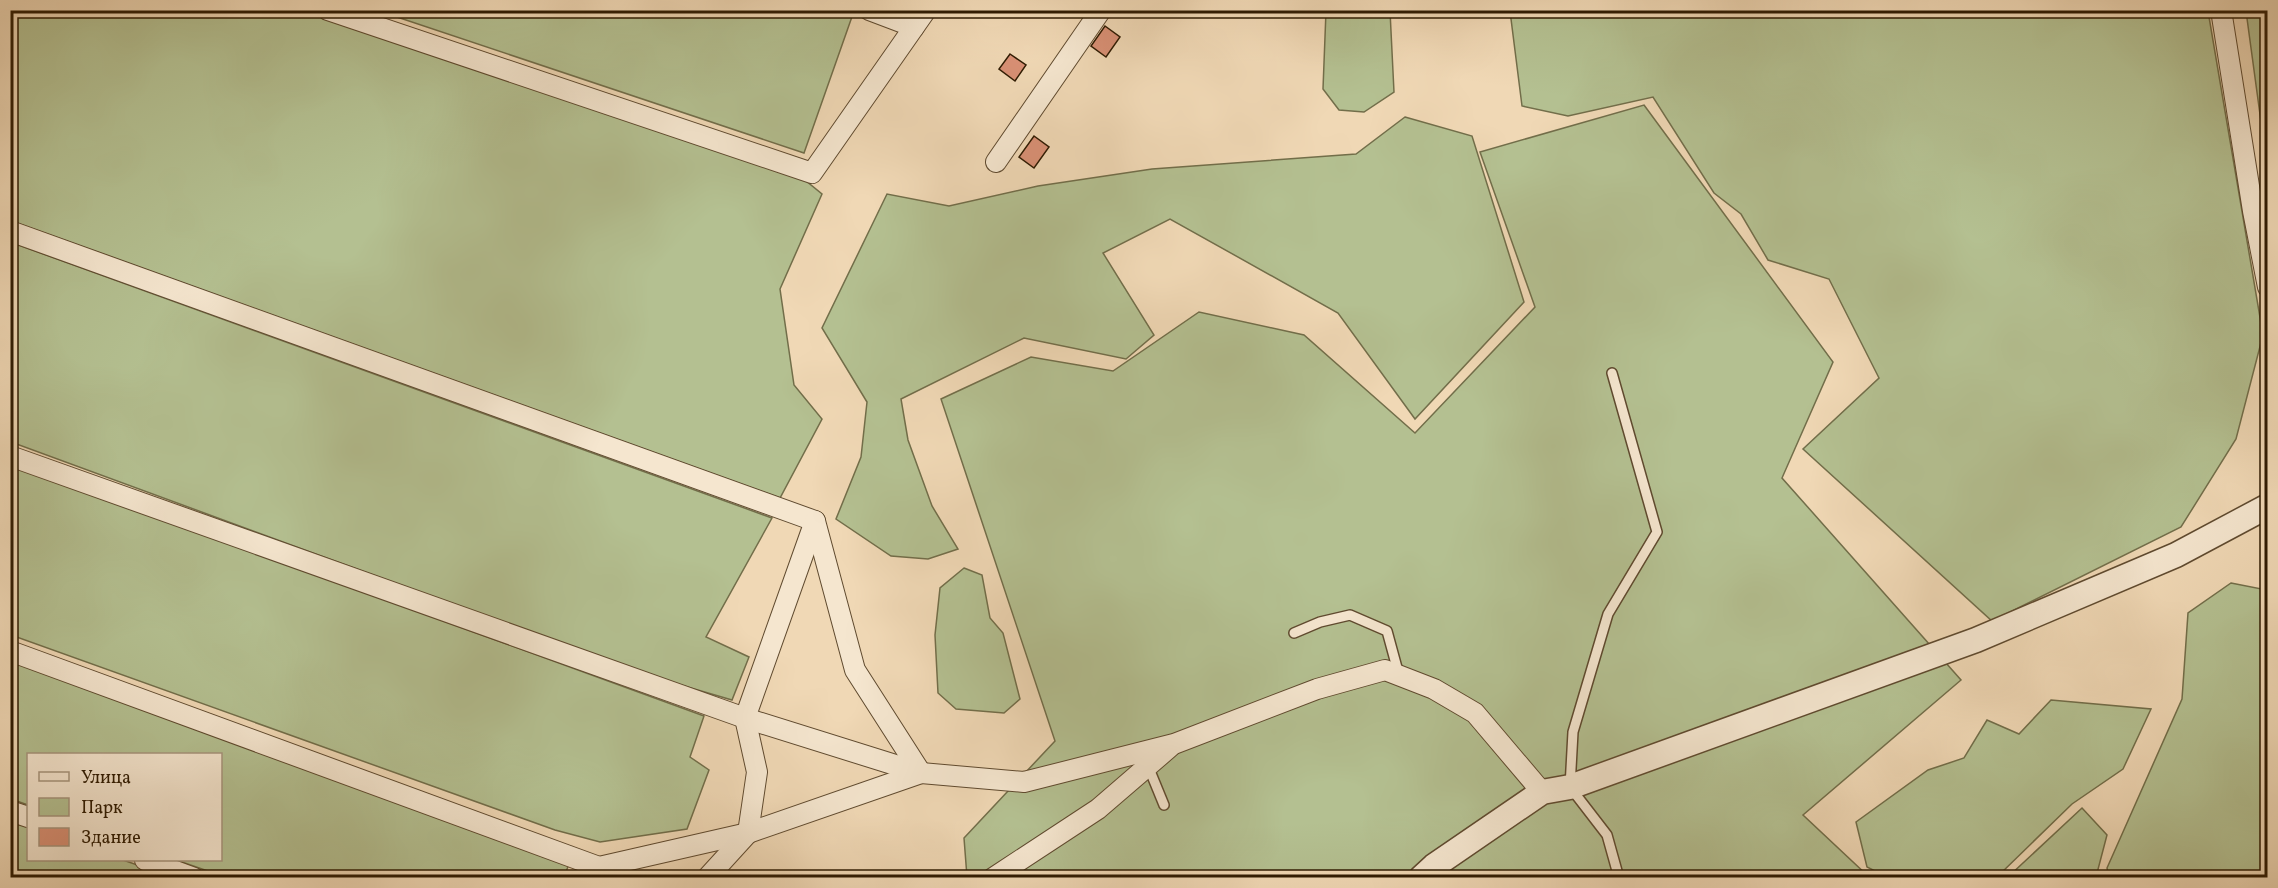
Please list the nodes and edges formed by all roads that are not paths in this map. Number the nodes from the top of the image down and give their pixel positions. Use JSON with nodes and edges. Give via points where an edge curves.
{"nodes":[{"id":1,"x":328,"y":10,"type":"edge"},
{"id":2,"x":869,"y":10,"type":"edge"},
{"id":3,"x":926,"y":10,"type":"edge"},
{"id":4,"x":1101,"y":10,"type":"edge"},
{"id":5,"x":2221,"y":10,"type":"edge"},
{"id":6,"x":914,"y":27,"type":"junction"},
{"id":7,"x":996,"y":162,"type":"dead end"},
{"id":8,"x":10,"y":231,"type":"edge"},
{"id":9,"x":2268,"y":287,"type":"edge"},
{"id":10,"x":1612,"y":373,"type":"dead end"},
{"id":11,"x":10,"y":456,"type":"edge"},
{"id":12,"x":2268,"y":506,"type":"edge"},
{"id":13,"x":816,"y":521,"type":"junction"},
{"id":14,"x":1294,"y":633,"type":"dead end"},
{"id":15,"x":10,"y":651,"type":"edge"},
{"id":16,"x":1399,"y":675,"type":"junction"},
{"id":17,"x":745,"y":718,"type":"junction"},
{"id":18,"x":1174,"y":744,"type":"junction"},
{"id":19,"x":1148,"y":766,"type":"junction"},
{"id":20,"x":921,"y":772,"type":"junction"},
{"id":21,"x":1570,"y":787,"type":"junction"},
{"id":22,"x":1542,"y":792,"type":"junction"},
{"id":23,"x":1164,"y":805,"type":"dead end"},
{"id":24,"x":10,"y":811,"type":"edge"},
{"id":25,"x":27,"y":817,"type":"edge"},
{"id":26,"x":748,"y":833,"type":"junction"},
{"id":27,"x":148,"y":861,"type":"edge"},
{"id":28,"x":194,"y":878,"type":"edge"},
{"id":29,"x":708,"y":878,"type":"edge"},
{"id":30,"x":993,"y":878,"type":"edge"},
{"id":31,"x":1421,"y":878,"type":"edge"},
{"id":32,"x":1619,"y":878,"type":"edge"}],
"edges":[{"from":1,"to":6,"type":"street","via":[[812,173]]},
{"from":2,"to":6,"type":"street"},
{"from":3,"to":6,"type":"street"},
{"from":4,"to":7,"type":"street"},
{"from":5,"to":9,"type":"street"},
{"from":8,"to":13,"type":"street"},
{"from":10,"to":21,"type":"lane","via":[[1657,532],[1608,614],[1573,732]]},
{"from":11,"to":17,"type":"street"},
{"from":12,"to":21,"type":"street","via":[[2176,555],[1976,640]]},
{"from":13,"to":17,"type":"street"},
{"from":13,"to":20,"type":"street","via":[[855,670]]},
{"from":14,"to":16,"type":"lane","via":[[1350,615],[1387,631]]},
{"from":15,"to":26,"type":"street","via":[[599,867]]},
{"from":16,"to":18,"type":"street","via":[[1385,670],[1317,689]]},
{"from":16,"to":22,"type":"street","via":[[1434,689],[1475,713]]},
{"from":17,"to":20,"type":"street"},
{"from":17,"to":26,"type":"street","via":[[757,772]]},
{"from":18,"to":19,"type":"street"},
{"from":18,"to":20,"type":"street","via":[[1024,782]]},
{"from":19,"to":23,"type":"lane"},
{"from":19,"to":30,"type":"street","via":[[1098,809]]},
{"from":20,"to":26,"type":"street"},
{"from":21,"to":22,"type":"street"},
{"from":21,"to":32,"type":"lane","via":[[1607,836]]},
{"from":22,"to":31,"type":"street"},
{"from":24,"to":25,"type":"street"},
{"from":26,"to":29,"type":"street"},
{"from":27,"to":28,"type":"street"}]}
